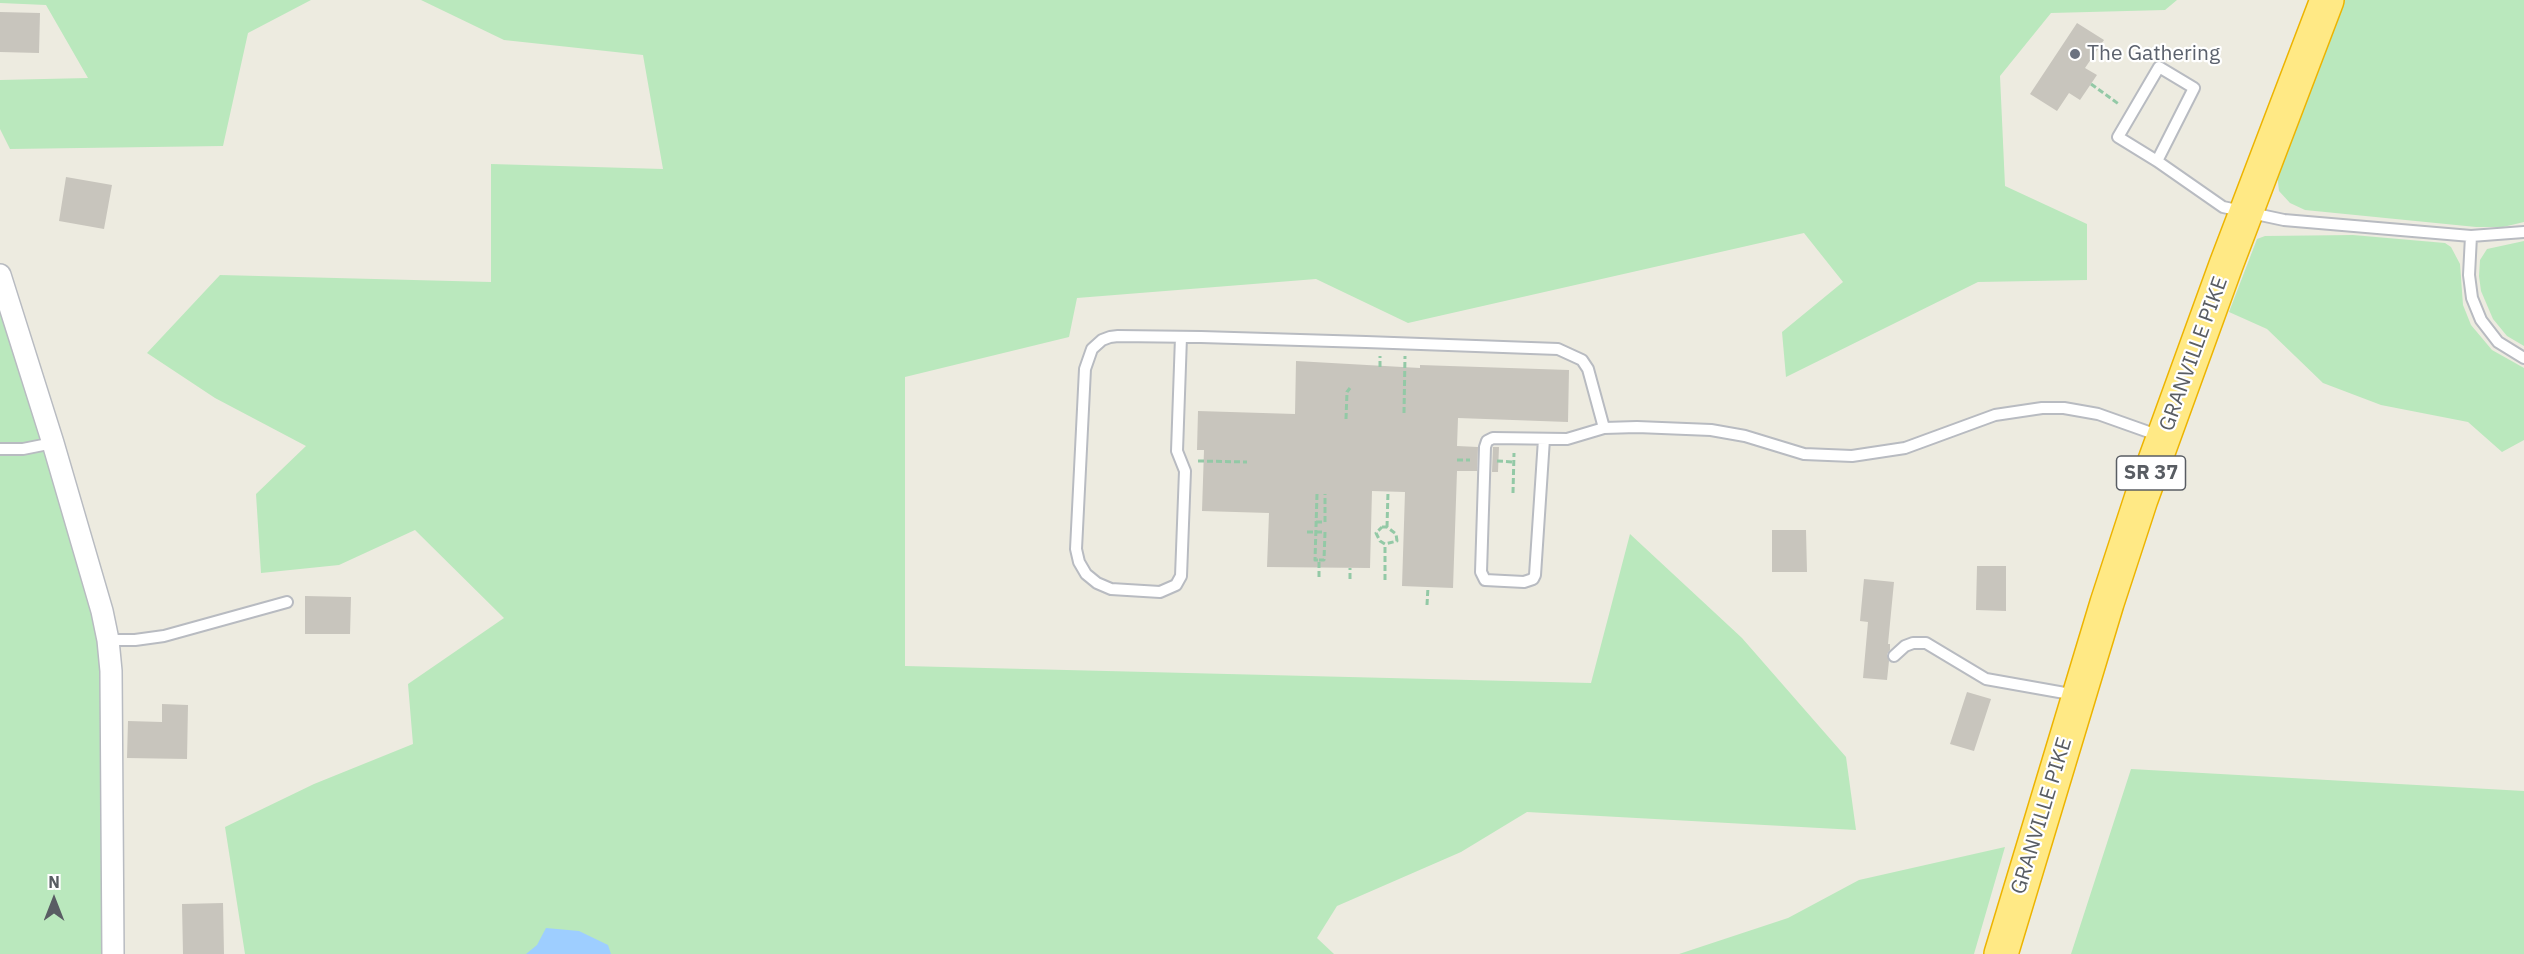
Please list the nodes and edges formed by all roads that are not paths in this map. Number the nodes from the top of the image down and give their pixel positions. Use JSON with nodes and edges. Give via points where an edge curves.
{"nodes":[{"id":1,"x":2327,"y":0,"type":"edge"},
{"id":2,"x":2157,"y":161,"type":"junction"},
{"id":3,"x":2247,"y":213,"type":"junction"},
{"id":4,"x":2524,"y":231,"type":"edge"},
{"id":5,"x":2471,"y":236,"type":"junction"},
{"id":6,"x":0,"y":275,"type":"edge"},
{"id":7,"x":1181,"y":337,"type":"junction"},
{"id":8,"x":2524,"y":358,"type":"edge"},
{"id":9,"x":1604,"y":428,"type":"junction"},
{"id":10,"x":2164,"y":438,"type":"junction"},
{"id":11,"x":1544,"y":439,"type":"junction"},
{"id":12,"x":53,"y":443,"type":"junction"},
{"id":13,"x":0,"y":449,"type":"edge"},
{"id":14,"x":287,"y":602,"type":"dead end"},
{"id":15,"x":108,"y":640,"type":"junction"},
{"id":16,"x":1894,"y":656,"type":"dead end"},
{"id":17,"x":2079,"y":696,"type":"junction"},
{"id":18,"x":113,"y":954,"type":"edge"},
{"id":19,"x":2001,"y":954,"type":"edge"}],
"edges":[{"from":1,"to":3,"type":"highway","name":"GRANVILLE PIKE","number":"SR 37"},
{"from":2,"to":2,"type":"lane","via":[[2118,137],[2159,67],[2194,88]]},
{"from":2,"to":3,"type":"lane","via":[[2223,207]]},
{"from":3,"to":5,"type":"lane","via":[[2284,220]]},
{"from":3,"to":10,"type":"highway","name":"GRANVILLE PIKE","number":"SR 37"},
{"from":4,"to":5,"type":"lane"},
{"from":5,"to":8,"type":"lane","via":[[2469,274],[2472,298],[2481,320],[2498,342]]},
{"from":6,"to":12,"type":"street"},
{"from":7,"to":7,"type":"lane","via":[[1110,337],[1097,344],[1086,362],[1077,555],[1091,579],[1111,589],[1160,592],[1176,585],[1181,576],[1185,471],[1176,451]]},
{"from":7,"to":9,"type":"lane","via":[[1558,350],[1582,360],[1588,369]]},
{"from":9,"to":10,"type":"lane","via":[[1711,430],[1804,454],[1851,456],[1905,448],[1995,415],[2064,408],[2098,414]]},
{"from":9,"to":11,"type":"lane","via":[[1577,437]]},
{"from":10,"to":17,"type":"highway","name":"GRANVILLE PIKE","number":"SR 37"},
{"from":11,"to":11,"type":"lane","via":[[1493,438],[1486,444],[1481,572],[1490,582],[1524,582],[1535,575]]},
{"from":12,"to":13,"type":"lane"},
{"from":12,"to":15,"type":"street"},
{"from":14,"to":15,"type":"lane","via":[[164,636]]},
{"from":15,"to":18,"type":"street"},
{"from":16,"to":17,"type":"lane","via":[[1905,646],[1926,643],[1986,679]]},
{"from":17,"to":19,"type":"highway","name":"GRANVILLE PIKE","number":"SR 37"}]}
